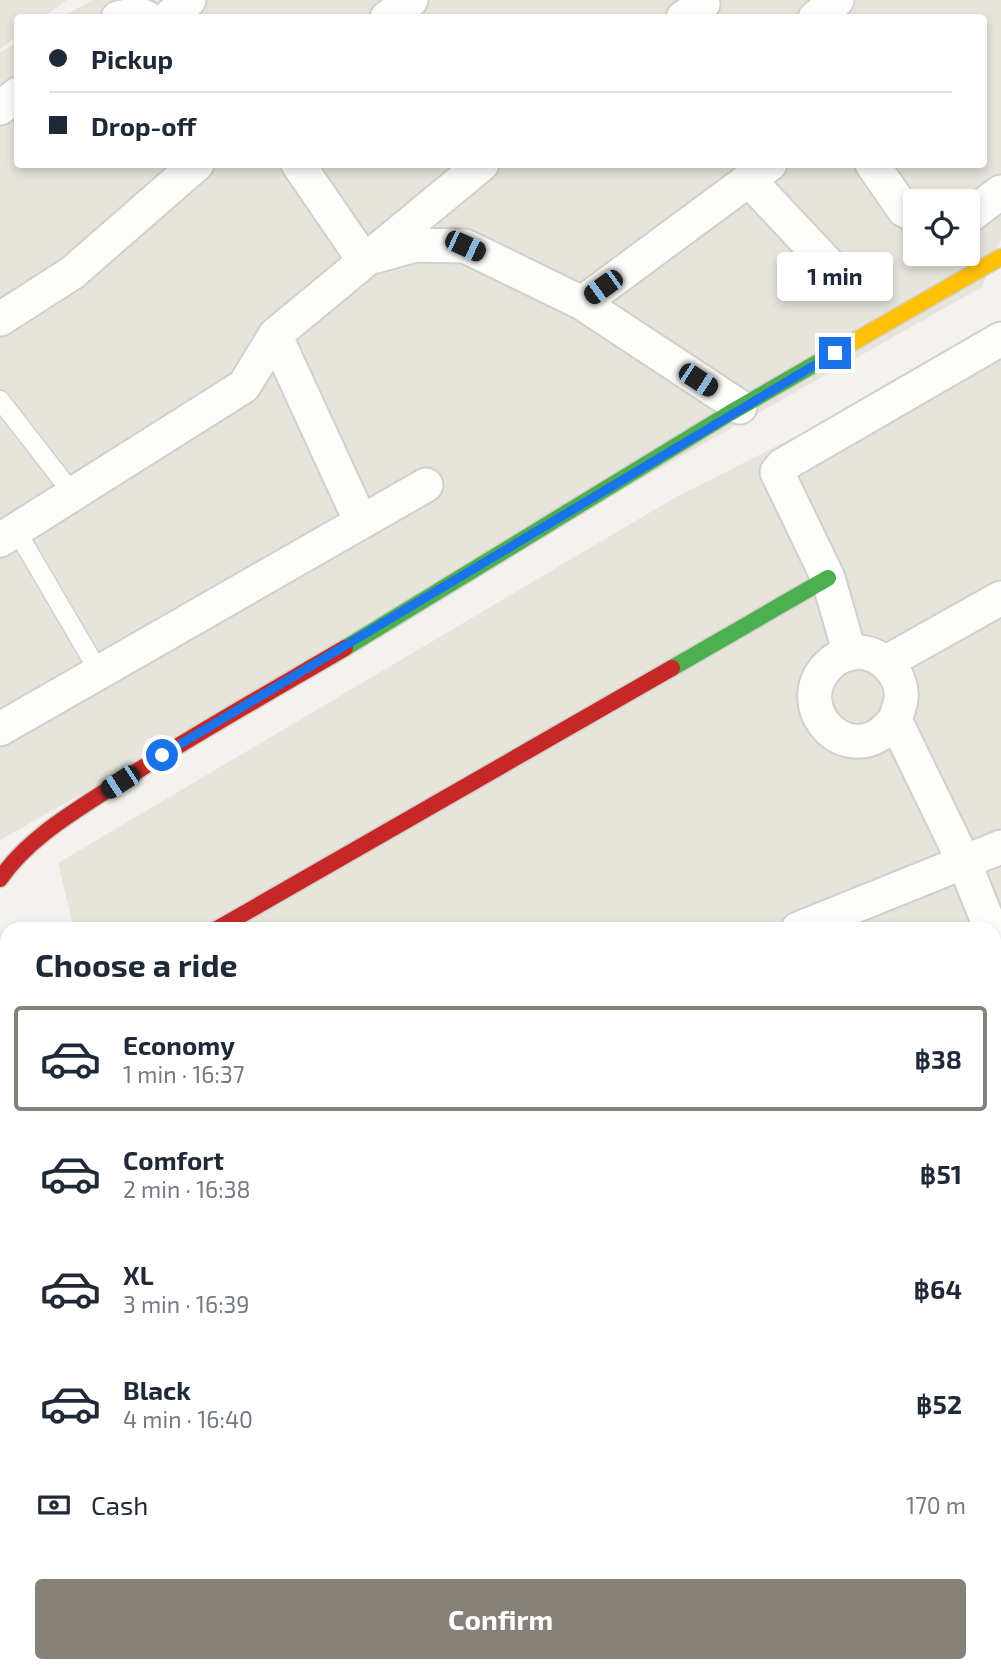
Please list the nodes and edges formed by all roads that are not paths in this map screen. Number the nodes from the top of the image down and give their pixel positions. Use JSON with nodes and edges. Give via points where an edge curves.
{"nodes":[{"id":1,"x":189,"y":0,"type":"edge"},
{"id":2,"x":411,"y":0,"type":"edge"},
{"id":3,"x":838,"y":0,"type":"edge"},
{"id":4,"x":173,"y":14,"type":"edge"},
{"id":5,"x":392,"y":14,"type":"edge"},
{"id":6,"x":820,"y":14,"type":"edge"},
{"id":7,"x":14,"y":97,"type":"edge"},
{"id":8,"x":0,"y":108,"type":"edge"},
{"id":9,"x":192,"y":168,"type":"edge"},
{"id":10,"x":301,"y":168,"type":"edge"},
{"id":11,"x":477,"y":168,"type":"edge"},
{"id":12,"x":875,"y":168,"type":"edge"},
{"id":13,"x":760,"y":172,"type":"edge"},
{"id":14,"x":1001,"y":191,"type":"edge"},
{"id":15,"x":980,"y":208,"type":"edge"},
{"id":16,"x":903,"y":209,"type":"edge"},
{"id":17,"x":1001,"y":257,"type":"edge"},
{"id":18,"x":363,"y":259,"type":"junction"},
{"id":19,"x":842,"y":279,"type":"dead end"},
{"id":20,"x":582,"y":303,"type":"junction"},
{"id":21,"x":0,"y":319,"type":"edge"},
{"id":22,"x":275,"y":335,"type":"junction"},
{"id":23,"x":1001,"y":339,"type":"edge"},
{"id":24,"x":0,"y":400,"type":"edge"},
{"id":25,"x":740,"y":407,"type":"junction"},
{"id":26,"x":426,"y":485,"type":"dead end"},
{"id":27,"x":73,"y":494,"type":"junction"},
{"id":28,"x":361,"y":522,"type":"junction"},
{"id":29,"x":8,"y":535,"type":"edge"},
{"id":30,"x":828,"y":578,"type":"junction"},
{"id":31,"x":1001,"y":598,"type":"edge"},
{"id":32,"x":850,"y":654,"type":"junction"},
{"id":33,"x":885,"y":663,"type":"junction"},
{"id":34,"x":100,"y":672,"type":"junction"},
{"id":35,"x":895,"y":720,"type":"junction"},
{"id":36,"x":0,"y":729,"type":"edge"},
{"id":37,"x":1001,"y":847,"type":"edge"},
{"id":38,"x":964,"y":862,"type":"junction"},
{"id":39,"x":0,"y":879,"type":"edge"},
{"id":40,"x":229,"y":922,"type":"edge"},
{"id":41,"x":815,"y":922,"type":"edge"},
{"id":42,"x":988,"y":922,"type":"edge"}],
"edges":[{"from":1,"to":4,"type":"street"},
{"from":2,"to":5,"type":"street"},
{"from":3,"to":6,"type":"street"},
{"from":7,"to":8,"type":"street"},
{"from":9,"to":21,"type":"street","via":[[72,273]]},
{"from":10,"to":18,"type":"street"},
{"from":11,"to":18,"type":"street"},
{"from":12,"to":16,"type":"street"},
{"from":13,"to":19,"type":"street"},
{"from":13,"to":20,"type":"street"},
{"from":14,"to":15,"type":"street"},
{"from":17,"to":25,"type":"street"},
{"from":18,"to":20,"type":"street","via":[[415,245],[465,246]]},
{"from":18,"to":22,"type":"street"},
{"from":20,"to":25,"type":"street"},
{"from":22,"to":27,"type":"street","via":[[244,386]]},
{"from":22,"to":28,"type":"street"},
{"from":23,"to":30,"type":"street","via":[[777,472]]},
{"from":24,"to":27,"type":"lane"},
{"from":25,"to":39,"type":"street","via":[[162,755],[57,823],[12,860]]},
{"from":26,"to":28,"type":"street"},
{"from":27,"to":29,"type":"street"},
{"from":28,"to":34,"type":"street"},
{"from":29,"to":34,"type":"lane"},
{"from":30,"to":32,"type":"street"},
{"from":30,"to":40,"type":"street"},
{"from":31,"to":33,"type":"street"},
{"from":32,"to":33,"type":"street","via":[[859,652]]},
{"from":32,"to":35,"type":"street","via":[[837,657],[820,673],[813,694],[818,717],[834,734],[855,740],[878,736]]},
{"from":33,"to":35,"type":"street","via":[[897,676],[901,698]]},
{"from":34,"to":36,"type":"street"},
{"from":35,"to":38,"type":"street"},
{"from":37,"to":38,"type":"street"},
{"from":38,"to":41,"type":"street"},
{"from":38,"to":42,"type":"street"}]}
